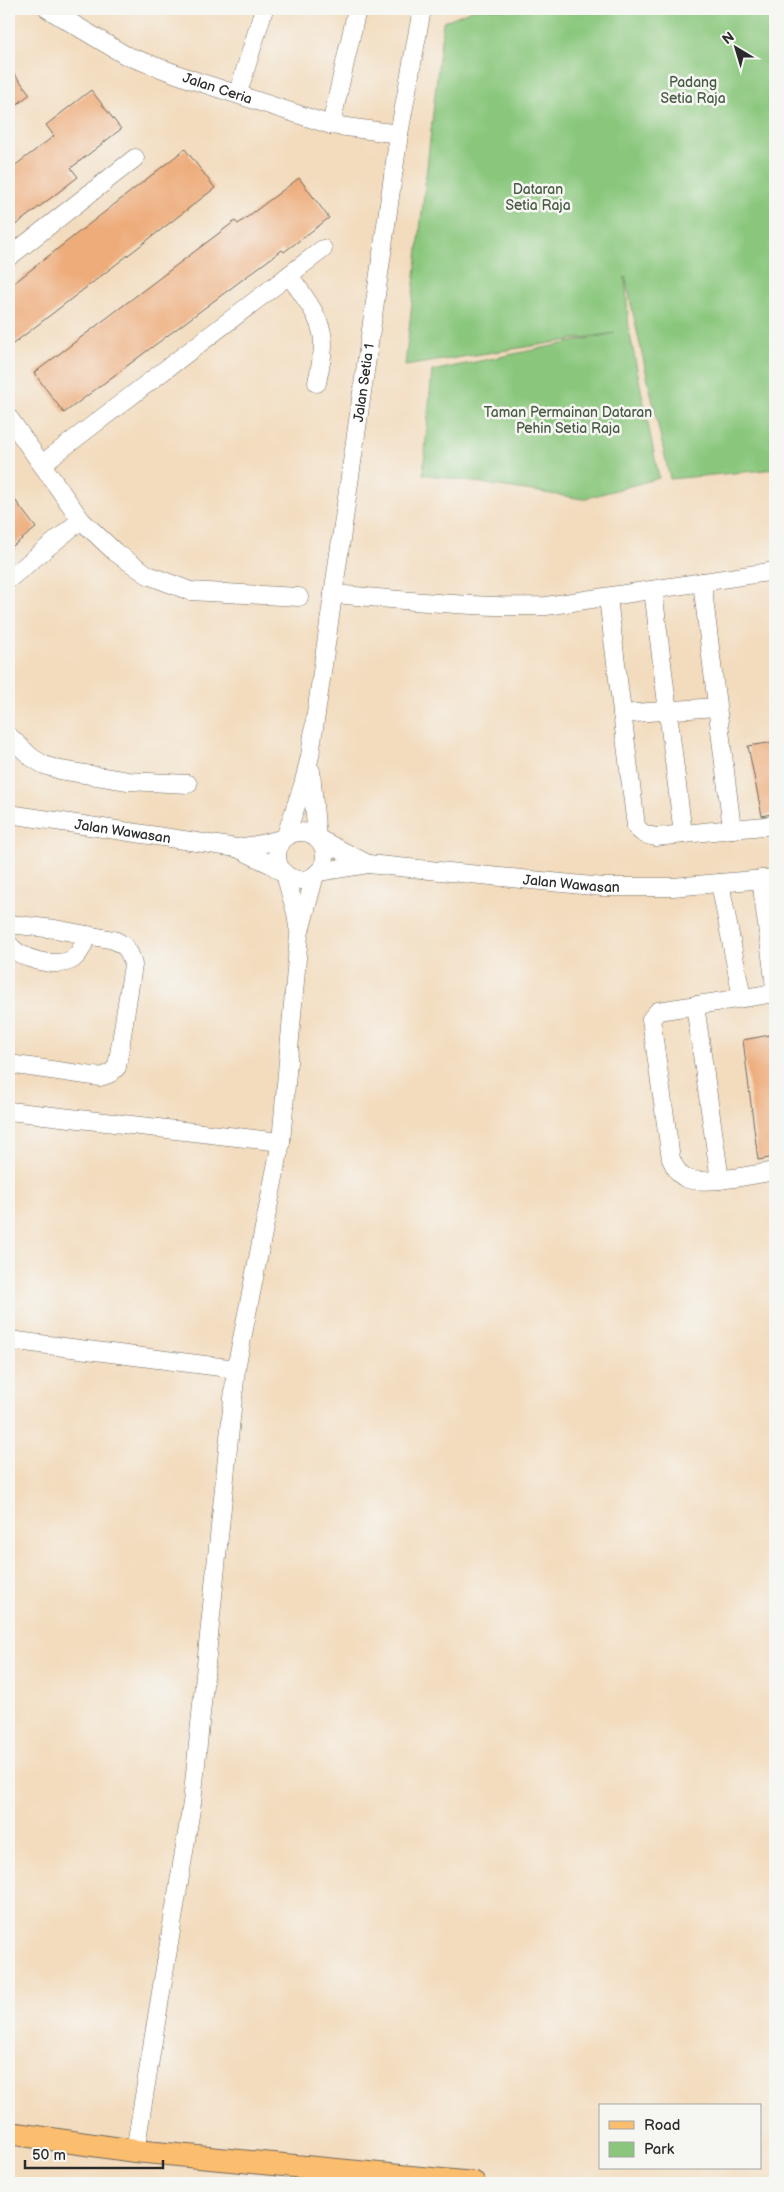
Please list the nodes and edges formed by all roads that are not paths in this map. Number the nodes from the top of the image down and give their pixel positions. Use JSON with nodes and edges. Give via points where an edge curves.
{"nodes":[{"id":1,"x":48,"y":9,"type":"edge"},
{"id":2,"x":264,"y":9,"type":"edge"},
{"id":3,"x":357,"y":9,"type":"edge"},
{"id":4,"x":422,"y":9,"type":"edge"},
{"id":5,"x":238,"y":93,"type":"junction"},
{"id":6,"x":332,"y":124,"type":"junction"},
{"id":7,"x":399,"y":134,"type":"junction"},
{"id":8,"x":135,"y":158,"type":"dead end"},
{"id":9,"x":323,"y":249,"type":"dead end"},
{"id":10,"x":9,"y":257,"type":"edge"},
{"id":11,"x":289,"y":275,"type":"junction"},
{"id":12,"x":317,"y":383,"type":"dead end"},
{"id":13,"x":9,"y":418,"type":"edge"},
{"id":14,"x":42,"y":464,"type":"junction"},
{"id":15,"x":81,"y":520,"type":"junction"},
{"id":16,"x":775,"y":571,"type":"edge"},
{"id":17,"x":9,"y":579,"type":"edge"},
{"id":18,"x":702,"y":582,"type":"junction"},
{"id":19,"x":653,"y":590,"type":"junction"},
{"id":20,"x":333,"y":594,"type":"junction"},
{"id":21,"x":299,"y":598,"type":"dead end"},
{"id":22,"x":608,"y":598,"type":"junction"},
{"id":23,"x":716,"y":707,"type":"junction"},
{"id":24,"x":668,"y":711,"type":"junction"},
{"id":25,"x":622,"y":714,"type":"junction"},
{"id":26,"x":9,"y":736,"type":"edge"},
{"id":27,"x":310,"y":756,"type":"junction"},
{"id":28,"x":188,"y":784,"type":"dead end"},
{"id":29,"x":9,"y":814,"type":"edge"},
{"id":30,"x":775,"y":825,"type":"edge"},
{"id":31,"x":732,"y":829,"type":"junction"},
{"id":32,"x":683,"y":834,"type":"junction"},
{"id":33,"x":285,"y":838,"type":"junction"},
{"id":34,"x":317,"y":838,"type":"junction"},
{"id":35,"x":237,"y":848,"type":"junction"},
{"id":36,"x":368,"y":864,"type":"junction"},
{"id":37,"x":285,"y":874,"type":"junction"},
{"id":38,"x":316,"y":874,"type":"junction"},
{"id":39,"x":768,"y":878,"type":"edge"},
{"id":40,"x":720,"y":883,"type":"junction"},
{"id":41,"x":9,"y":924,"type":"edge"},
{"id":42,"x":87,"y":935,"type":"junction"},
{"id":43,"x":299,"y":935,"type":"junction"},
{"id":44,"x":9,"y":944,"type":"edge"},
{"id":45,"x":775,"y":987,"type":"edge"},
{"id":46,"x":775,"y":993,"type":"edge"},
{"id":47,"x":742,"y":998,"type":"junction"},
{"id":48,"x":695,"y":1005,"type":"junction"},
{"id":49,"x":9,"y":1064,"type":"edge"},
{"id":50,"x":9,"y":1111,"type":"edge"},
{"id":51,"x":281,"y":1142,"type":"junction"},
{"id":52,"x":775,"y":1171,"type":"edge"},
{"id":53,"x":720,"y":1180,"type":"junction"},
{"id":54,"x":9,"y":1340,"type":"edge"},
{"id":55,"x":236,"y":1369,"type":"junction"},
{"id":56,"x":9,"y":2133,"type":"edge"},
{"id":57,"x":135,"y":2151,"type":"junction"},
{"id":58,"x":474,"y":2183,"type":"edge"}],
"edges":[{"from":1,"to":5,"type":"street","name":"Jalan Ceria","via":[[125,55]]},
{"from":2,"to":5,"type":"street"},
{"from":3,"to":6,"type":"street"},
{"from":4,"to":7,"type":"street","name":"Jalan Setia 1"},
{"from":5,"to":6,"type":"street","name":"Jalan Ceria"},
{"from":6,"to":7,"type":"street","name":"Jalan Ceria"},
{"from":7,"to":20,"type":"street","name":"Jalan Setia 1"},
{"from":8,"to":10,"type":"street"},
{"from":9,"to":11,"type":"street"},
{"from":11,"to":12,"type":"street","via":[[321,328],[324,344]]},
{"from":11,"to":14,"type":"street"},
{"from":13,"to":14,"type":"street"},
{"from":14,"to":15,"type":"street"},
{"from":15,"to":17,"type":"street"},
{"from":15,"to":21,"type":"street","via":[[128,562],[173,586]]},
{"from":16,"to":18,"type":"street"},
{"from":18,"to":19,"type":"street"},
{"from":18,"to":23,"type":"street"},
{"from":19,"to":22,"type":"street"},
{"from":19,"to":24,"type":"street"},
{"from":20,"to":22,"type":"street","via":[[516,607]]},
{"from":20,"to":27,"type":"street","name":"Jalan Setia 1"},
{"from":22,"to":25,"type":"street"},
{"from":23,"to":24,"type":"street"},
{"from":23,"to":31,"type":"street"},
{"from":24,"to":25,"type":"street"},
{"from":24,"to":32,"type":"street"},
{"from":25,"to":32,"type":"street","via":[[636,826],[646,835],[656,837]]},
{"from":26,"to":28,"type":"street","via":[[30,757],[60,770],[128,781]]},
{"from":27,"to":33,"type":"street","name":"Jalan Setia 1"},
{"from":27,"to":34,"type":"street","name":"Jalan Setia 1"},
{"from":29,"to":35,"type":"street","name":"Jalan Wawasan"},
{"from":30,"to":31,"type":"street"},
{"from":31,"to":32,"type":"street"},
{"from":33,"to":34,"type":"street","via":[[301,832]]},
{"from":33,"to":35,"type":"street","name":"Jalan Wawasan"},
{"from":33,"to":37,"type":"street","via":[[280,844],[277,860]]},
{"from":34,"to":36,"type":"street","name":"Jalan Wawasan"},
{"from":34,"to":38,"type":"street","via":[[322,844],[324,859]]},
{"from":35,"to":37,"type":"street","name":"Jalan Wawasan"},
{"from":36,"to":38,"type":"street","name":"Jalan Wawasan"},
{"from":36,"to":40,"type":"street","name":"Jalan Wawasan","via":[[603,887]]},
{"from":37,"to":38,"type":"street","via":[[297,880]]},
{"from":37,"to":43,"type":"street"},
{"from":38,"to":43,"type":"street"},
{"from":39,"to":40,"type":"street","name":"Jalan Wawasan"},
{"from":39,"to":45,"type":"street"},
{"from":40,"to":47,"type":"street"},
{"from":41,"to":42,"type":"street"},
{"from":42,"to":44,"type":"street","via":[[76,956],[64,962],[23,957]]},
{"from":42,"to":49,"type":"street","via":[[123,944],[130,952],[133,965],[117,1067],[100,1077]]},
{"from":43,"to":51,"type":"street"},
{"from":46,"to":47,"type":"street"},
{"from":47,"to":48,"type":"street"},
{"from":48,"to":53,"type":"street"},
{"from":48,"to":53,"type":"street","via":[[658,1011],[652,1019],[671,1159],[675,1169],[685,1178]]},
{"from":50,"to":51,"type":"street"},
{"from":51,"to":55,"type":"street"},
{"from":52,"to":53,"type":"street"},
{"from":54,"to":55,"type":"street"},
{"from":55,"to":57,"type":"street","via":[[192,1803]]},
{"from":56,"to":57,"type":"main road"},
{"from":57,"to":58,"type":"main road"}]}
